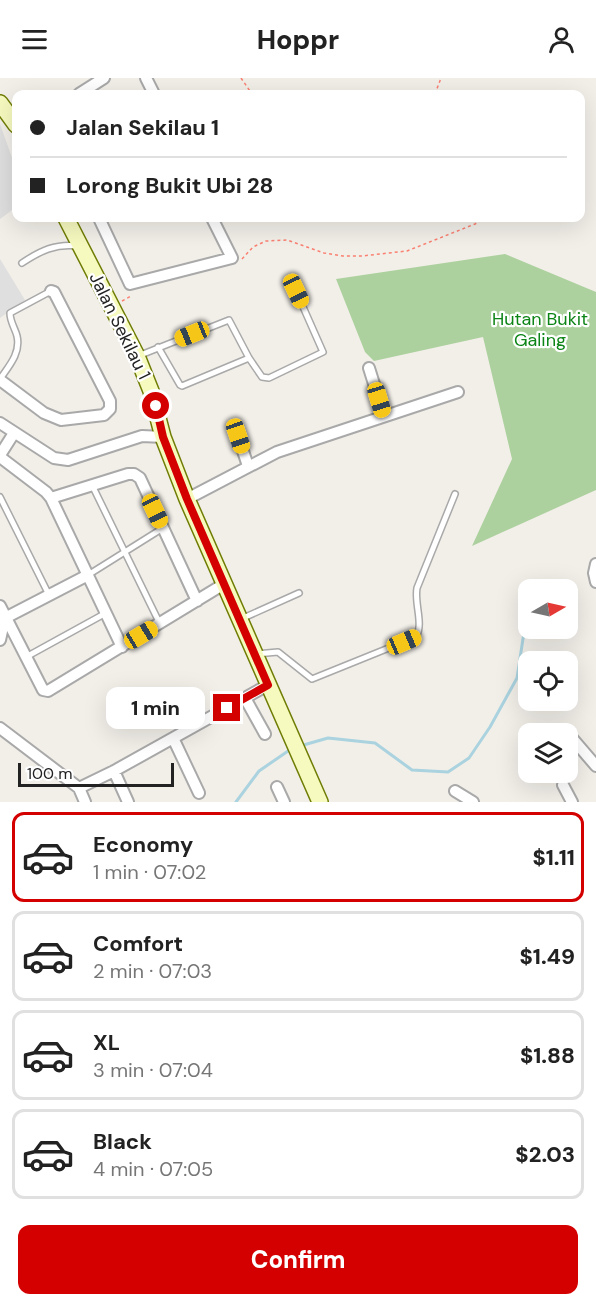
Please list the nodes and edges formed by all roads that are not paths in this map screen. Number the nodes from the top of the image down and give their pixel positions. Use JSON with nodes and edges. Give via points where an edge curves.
{"nodes":[{"id":1,"x":104,"y":78,"type":"edge"},
{"id":2,"x":85,"y":90,"type":"edge"},
{"id":3,"x":0,"y":103,"type":"edge"},
{"id":4,"x":12,"y":120,"type":"edge"},
{"id":5,"x":68,"y":222,"type":"edge"},
{"id":6,"x":101,"y":222,"type":"edge"},
{"id":7,"x":214,"y":222,"type":"edge"},
{"id":8,"x":80,"y":246,"type":"junction"},
{"id":9,"x":22,"y":263,"type":"dead end"},
{"id":10,"x":51,"y":291,"type":"joint"},
{"id":11,"x":296,"y":291,"type":"dead end"},
{"id":12,"x":158,"y":347,"type":"junction"},
{"id":13,"x":136,"y":356,"type":"junction"},
{"id":14,"x":249,"y":357,"type":"junction"},
{"id":15,"x":369,"y":368,"type":"dead end"},
{"id":16,"x":0,"y":380,"type":"edge"},
{"id":17,"x":458,"y":392,"type":"dead end"},
{"id":18,"x":384,"y":416,"type":"junction"},
{"id":19,"x":0,"y":423,"type":"edge"},
{"id":20,"x":14,"y":433,"type":"junction"},
{"id":21,"x":238,"y":436,"type":"dead end"},
{"id":22,"x":163,"y":437,"type":"junction"},
{"id":23,"x":0,"y":456,"type":"edge"},
{"id":24,"x":248,"y":466,"type":"junction"},
{"id":25,"x":92,"y":485,"type":"junction"},
{"id":26,"x":455,"y":494,"type":"dead end"},
{"id":27,"x":0,"y":497,"type":"edge"},
{"id":28,"x":51,"y":498,"type":"junction"},
{"id":29,"x":187,"y":499,"type":"junction"},
{"id":30,"x":163,"y":528,"type":"junction"},
{"id":31,"x":125,"y":552,"type":"junction"},
{"id":32,"x":596,"y":564,"type":"edge"},
{"id":33,"x":88,"y":575,"type":"junction"},
{"id":34,"x":596,"y":582,"type":"edge"},
{"id":35,"x":224,"y":584,"type":"junction"},
{"id":36,"x":299,"y":593,"type":"dead end"},
{"id":37,"x":50,"y":595,"type":"junction"},
{"id":38,"x":197,"y":601,"type":"junction"},
{"id":39,"x":0,"y":606,"type":"edge"},
{"id":40,"x":106,"y":613,"type":"junction"},
{"id":41,"x":5,"y":618,"type":"junction"},
{"id":42,"x":239,"y":620,"type":"junction"},
{"id":43,"x":160,"y":624,"type":"junction"},
{"id":44,"x":0,"y":640,"type":"edge"},
{"id":45,"x":122,"y":646,"type":"junction"},
{"id":46,"x":254,"y":654,"type":"junction"},
{"id":47,"x":26,"y":657,"type":"junction"},
{"id":48,"x":268,"y":685,"type":"junction"},
{"id":49,"x":245,"y":698,"type":"junction"},
{"id":50,"x":0,"y":728,"type":"edge"},
{"id":51,"x":265,"y":734,"type":"dead end"},
{"id":52,"x":173,"y":738,"type":"junction"},
{"id":53,"x":578,"y":744,"type":"edge"},
{"id":54,"x":596,"y":766,"type":"edge"},
{"id":55,"x":114,"y":771,"type":"junction"},
{"id":56,"x":563,"y":785,"type":"dead end"},
{"id":57,"x":277,"y":787,"type":"dead end"},
{"id":58,"x":79,"y":788,"type":"junction"},
{"id":59,"x":455,"y":791,"type":"dead end"},
{"id":60,"x":199,"y":793,"type":"dead end"},
{"id":61,"x":85,"y":802,"type":"edge"},
{"id":62,"x":128,"y":802,"type":"edge"},
{"id":63,"x":284,"y":802,"type":"edge"},
{"id":64,"x":320,"y":802,"type":"edge"},
{"id":65,"x":473,"y":802,"type":"edge"},
{"id":66,"x":572,"y":802,"type":"edge"}],
"edges":[{"from":1,"to":2,"type":"street"},
{"from":3,"to":4,"type":"street"},
{"from":5,"to":8,"type":"street","name":"Jalan Sekilau 1"},
{"from":6,"to":7,"type":"street","via":[[130,284],[232,258]]},
{"from":8,"to":9,"type":"lane","via":[[54,246]]},
{"from":8,"to":13,"type":"street","name":"Jalan Sekilau 1"},
{"from":10,"to":16,"type":"lane","via":[[10,313],[18,339],[16,356]]},
{"from":10,"to":16,"type":"street","via":[[110,401],[110,409],[104,415],[61,420],[44,413]]},
{"from":11,"to":14,"type":"lane","via":[[323,352],[269,378],[262,377]]},
{"from":12,"to":13,"type":"lane"},
{"from":12,"to":14,"type":"lane","via":[[229,320]]},
{"from":12,"to":14,"type":"lane","via":[[180,386]]},
{"from":13,"to":22,"type":"street","name":"Jalan Sekilau 1","via":[[151,391]]},
{"from":15,"to":18,"type":"street"},
{"from":17,"to":18,"type":"street"},
{"from":18,"to":24,"type":"street","via":[[277,452]]},
{"from":19,"to":20,"type":"street"},
{"from":20,"to":22,"type":"street","via":[[54,458],[68,460],[142,436]]},
{"from":20,"to":23,"type":"street"},
{"from":21,"to":24,"type":"street"},
{"from":22,"to":29,"type":"street","name":"Jalan Sekilau 1"},
{"from":23,"to":28,"type":"street"},
{"from":24,"to":29,"type":"street"},
{"from":25,"to":28,"type":"street"},
{"from":25,"to":30,"type":"street","via":[[134,474],[140,478]]},
{"from":25,"to":31,"type":"lane"},
{"from":26,"to":46,"type":"lane","via":[[417,588],[420,629],[416,637],[312,680],[278,652]]},
{"from":27,"to":37,"type":"lane"},
{"from":28,"to":33,"type":"street"},
{"from":29,"to":35,"type":"street","name":"Jalan Sekilau 1"},
{"from":30,"to":31,"type":"lane"},
{"from":30,"to":38,"type":"street"},
{"from":31,"to":33,"type":"lane"},
{"from":31,"to":43,"type":"lane"},
{"from":32,"to":34,"type":"street"},
{"from":33,"to":37,"type":"street"},
{"from":33,"to":40,"type":"street"},
{"from":35,"to":38,"type":"street"},
{"from":35,"to":42,"type":"street","name":"Jalan Sekilau 1"},
{"from":36,"to":42,"type":"lane"},
{"from":37,"to":41,"type":"street"},
{"from":38,"to":43,"type":"street"},
{"from":39,"to":41,"type":"street"},
{"from":40,"to":45,"type":"street"},
{"from":40,"to":47,"type":"lane"},
{"from":41,"to":44,"type":"street"},
{"from":41,"to":47,"type":"street"},
{"from":42,"to":46,"type":"street","name":"Jalan Sekilau 1"},
{"from":43,"to":45,"type":"street"},
{"from":45,"to":47,"type":"street","via":[[48,691],[43,690]]},
{"from":46,"to":48,"type":"street","name":"Jalan Sekilau 1"},
{"from":48,"to":49,"type":"street"},
{"from":48,"to":64,"type":"street","name":"Jalan Sekilau 1"},
{"from":49,"to":51,"type":"street"},
{"from":49,"to":52,"type":"street"},
{"from":50,"to":58,"type":"street"},
{"from":52,"to":55,"type":"street"},
{"from":52,"to":60,"type":"street"},
{"from":53,"to":54,"type":"street"},
{"from":55,"to":58,"type":"street"},
{"from":55,"to":62,"type":"street"},
{"from":56,"to":66,"type":"street"},
{"from":57,"to":63,"type":"street"},
{"from":58,"to":61,"type":"street"},
{"from":59,"to":65,"type":"street"}]}
